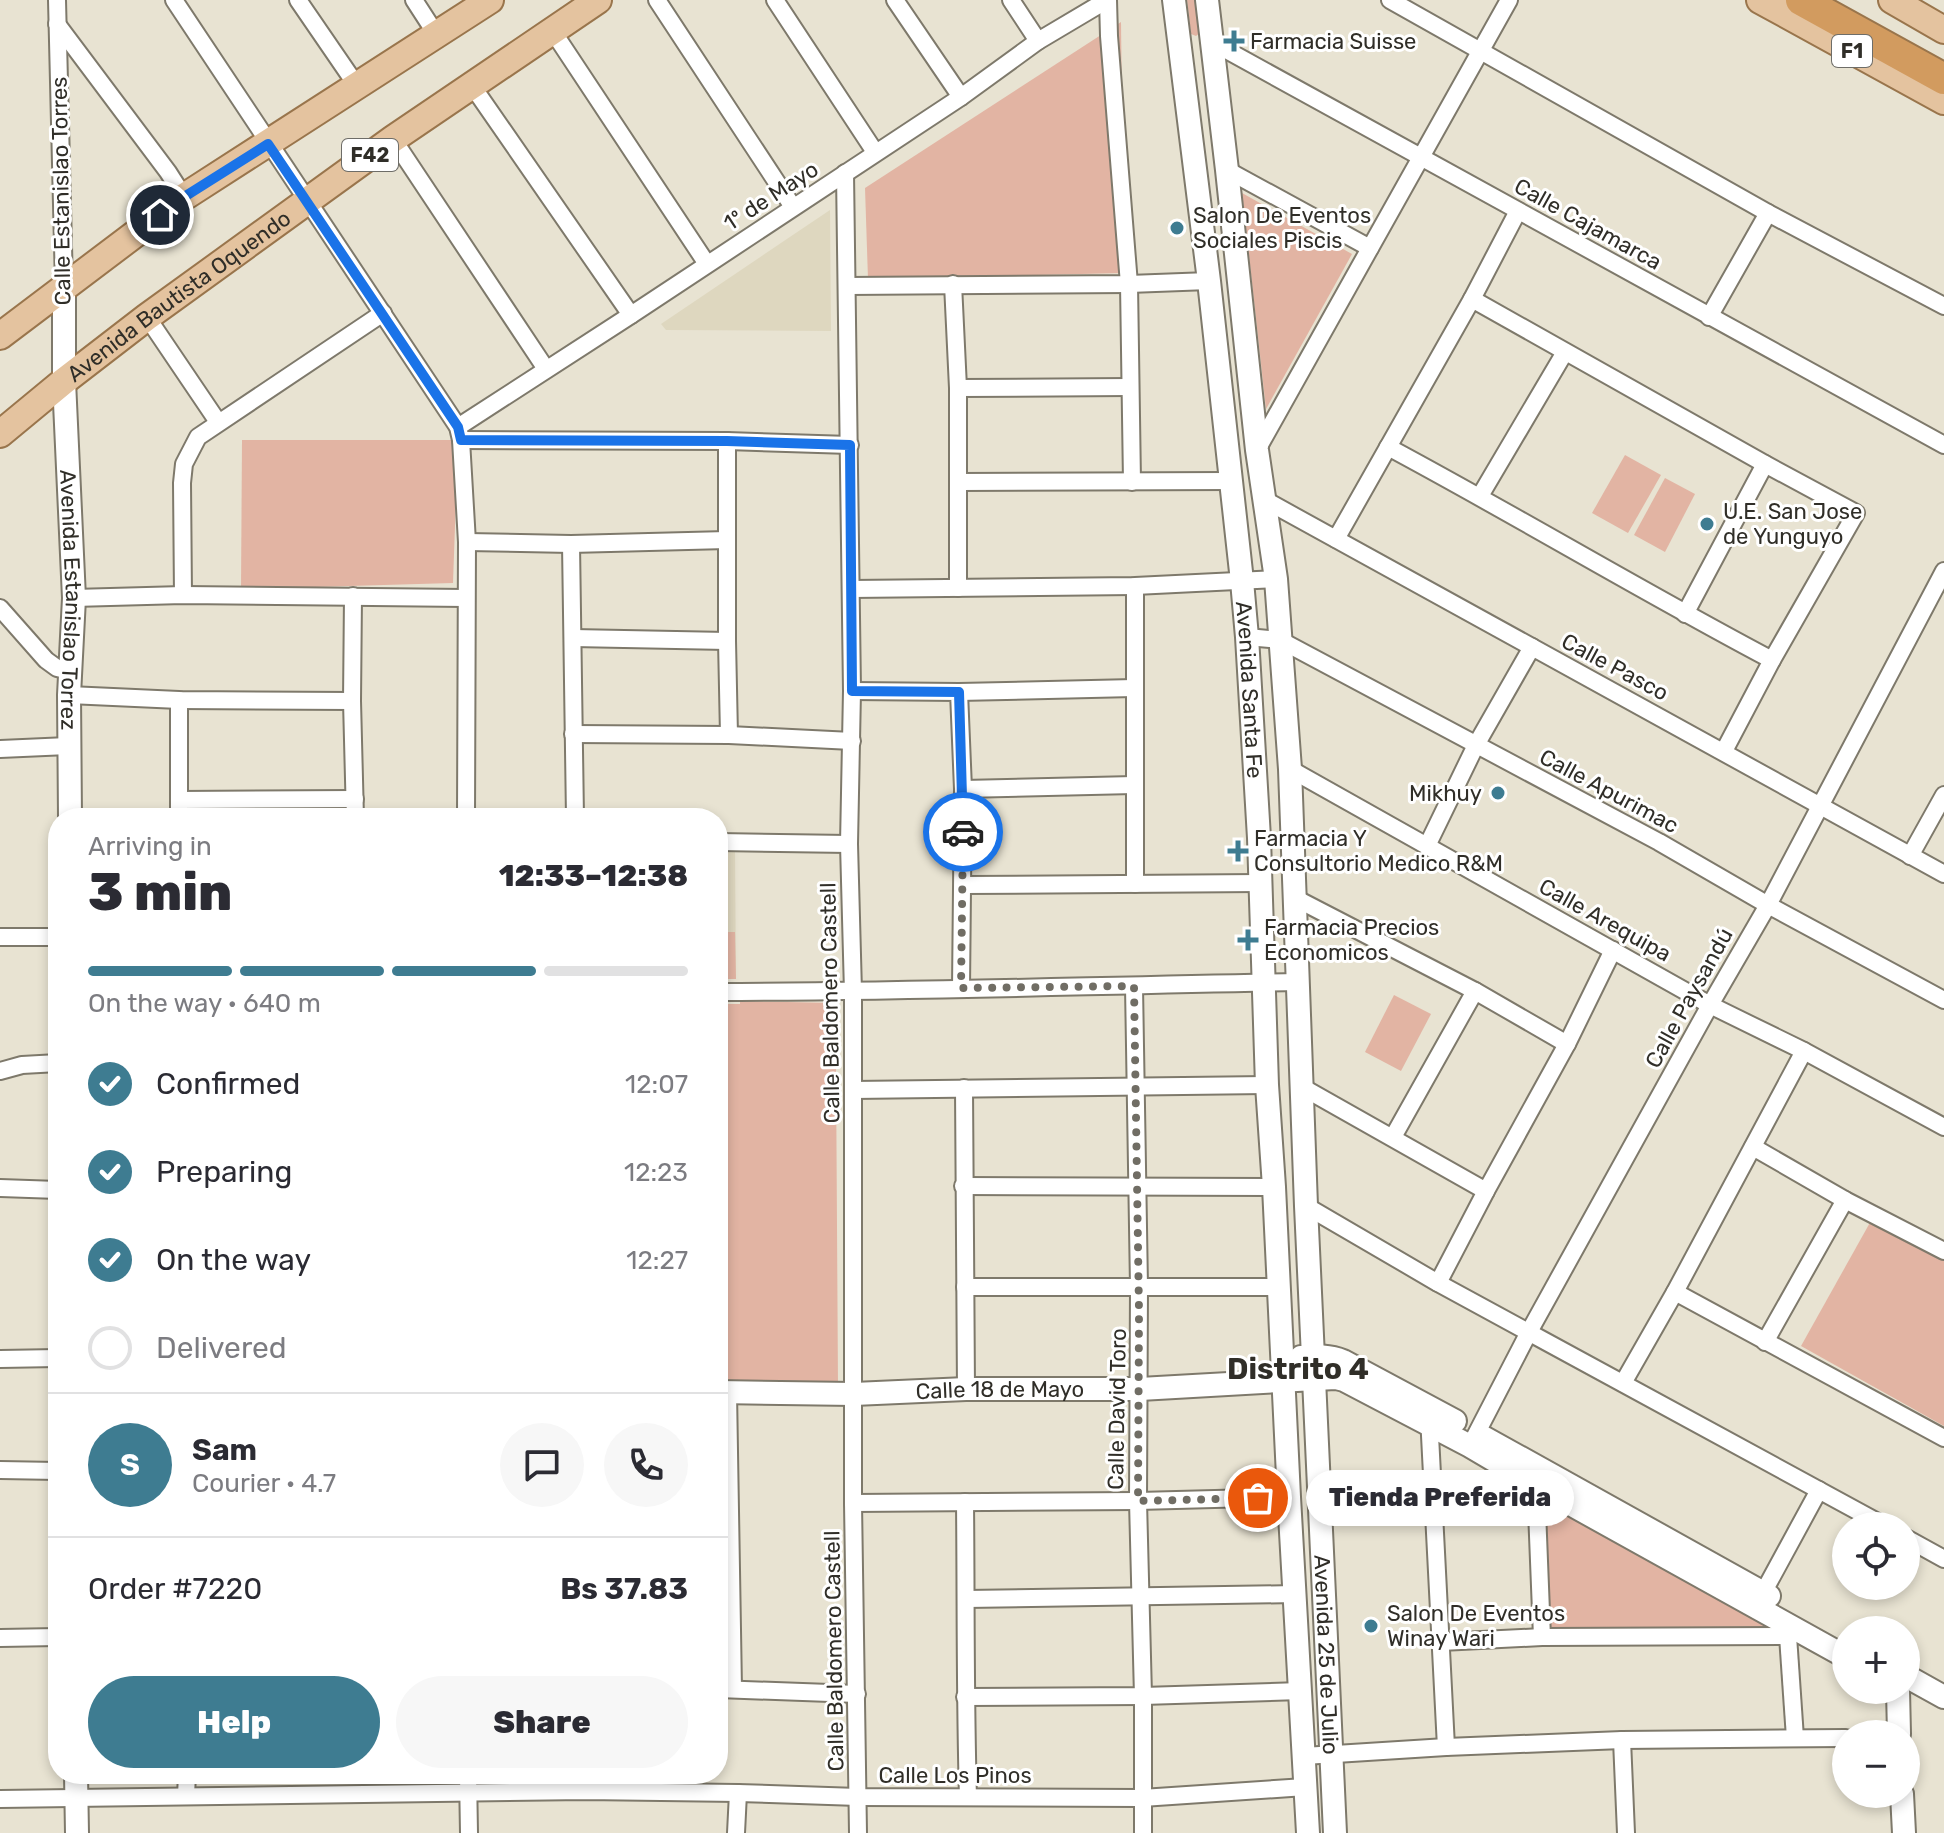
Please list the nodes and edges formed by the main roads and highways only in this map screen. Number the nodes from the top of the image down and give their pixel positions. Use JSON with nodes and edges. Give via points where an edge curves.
{"nodes":[{"id":1,"x":490,"y":0,"type":"edge"},
{"id":2,"x":598,"y":0,"type":"edge"},
{"id":3,"x":1174,"y":0,"type":"edge"},
{"id":4,"x":1207,"y":0,"type":"edge"},
{"id":5,"x":1760,"y":0,"type":"edge"},
{"id":6,"x":1801,"y":0,"type":"edge"},
{"id":7,"x":1837,"y":0,"type":"edge"},
{"id":8,"x":1893,"y":0,"type":"edge"},
{"id":9,"x":1944,"y":30,"type":"edge"},
{"id":10,"x":1944,"y":59,"type":"edge"},
{"id":11,"x":1944,"y":79,"type":"edge"},
{"id":12,"x":1944,"y":101,"type":"edge"},
{"id":13,"x":64,"y":286,"type":"junction"},
{"id":14,"x":0,"y":336,"type":"edge"},
{"id":15,"x":64,"y":381,"type":"junction"},
{"id":16,"x":0,"y":434,"type":"edge"},
{"id":17,"x":70,"y":808,"type":"edge"},
{"id":18,"x":1283,"y":1358,"type":"junction"},
{"id":19,"x":1314,"y":1367,"type":"junction"},
{"id":20,"x":1283,"y":1381,"type":"junction"},
{"id":21,"x":728,"y":1392,"type":"edge"},
{"id":22,"x":1473,"y":1439,"type":"junction"},
{"id":23,"x":1832,"y":1633,"type":"edge"},
{"id":24,"x":1832,"y":1651,"type":"edge"},
{"id":25,"x":1920,"y":1684,"type":"edge"},
{"id":26,"x":1944,"y":1697,"type":"edge"},
{"id":27,"x":1920,"y":1698,"type":"edge"},
{"id":28,"x":1944,"y":1711,"type":"edge"},
{"id":29,"x":76,"y":1784,"type":"edge"},
{"id":30,"x":1903,"y":1808,"type":"edge"},
{"id":31,"x":77,"y":1833,"type":"edge"},
{"id":32,"x":1308,"y":1833,"type":"edge"},
{"id":33,"x":1335,"y":1833,"type":"edge"},
{"id":34,"x":1904,"y":1833,"type":"edge"}],
"edges":[{"from":1,"to":13,"type":"main road","via":[[184,197]]},
{"from":2,"to":15,"type":"main road","name":"Avenida Bautista Oquendo","number":"F42","via":[[393,139]]},
{"from":3,"to":18,"type":"main road","name":"Avenida Santa Fe","via":[[1247,637]]},
{"from":4,"to":19,"type":"main road","name":"Avenida Santa Fe","via":[[1276,579],[1290,769]]},
{"from":5,"to":12,"type":"main road","number":"F1"},
{"from":6,"to":11,"type":"highway","number":"F1"},
{"from":7,"to":10,"type":"highway","number":"F1"},
{"from":8,"to":9,"type":"main road"},
{"from":13,"to":14,"type":"main road"},
{"from":13,"to":15,"type":"main road","name":"Calle Estanislao Torres"},
{"from":15,"to":16,"type":"main road","name":"Avenida Bautista Oquendo","number":"F42"},
{"from":15,"to":17,"type":"main road","name":"Avenida Estanislao Torrez","via":[[74,598]]},
{"from":18,"to":19,"type":"main road"},
{"from":18,"to":20,"type":"main road","name":"Avenida Santa Fe"},
{"from":19,"to":20,"type":"main road","name":"Calle 18 de Mayo"},
{"from":19,"to":22,"type":"main road"},
{"from":19,"to":33,"type":"main road","name":"Avenida 25 de Julio"},
{"from":20,"to":21,"type":"main road","name":"Calle 18 de Mayo","via":[[1140,1389]]},
{"from":20,"to":32,"type":"main road","name":"Avenida 25 de Julio"},
{"from":22,"to":23,"type":"main road"},
{"from":22,"to":24,"type":"main road","via":[[1536,1485]]},
{"from":25,"to":26,"type":"main road"},
{"from":27,"to":28,"type":"main road"},
{"from":29,"to":31,"type":"main road"},
{"from":30,"to":34,"type":"main road"}]}
